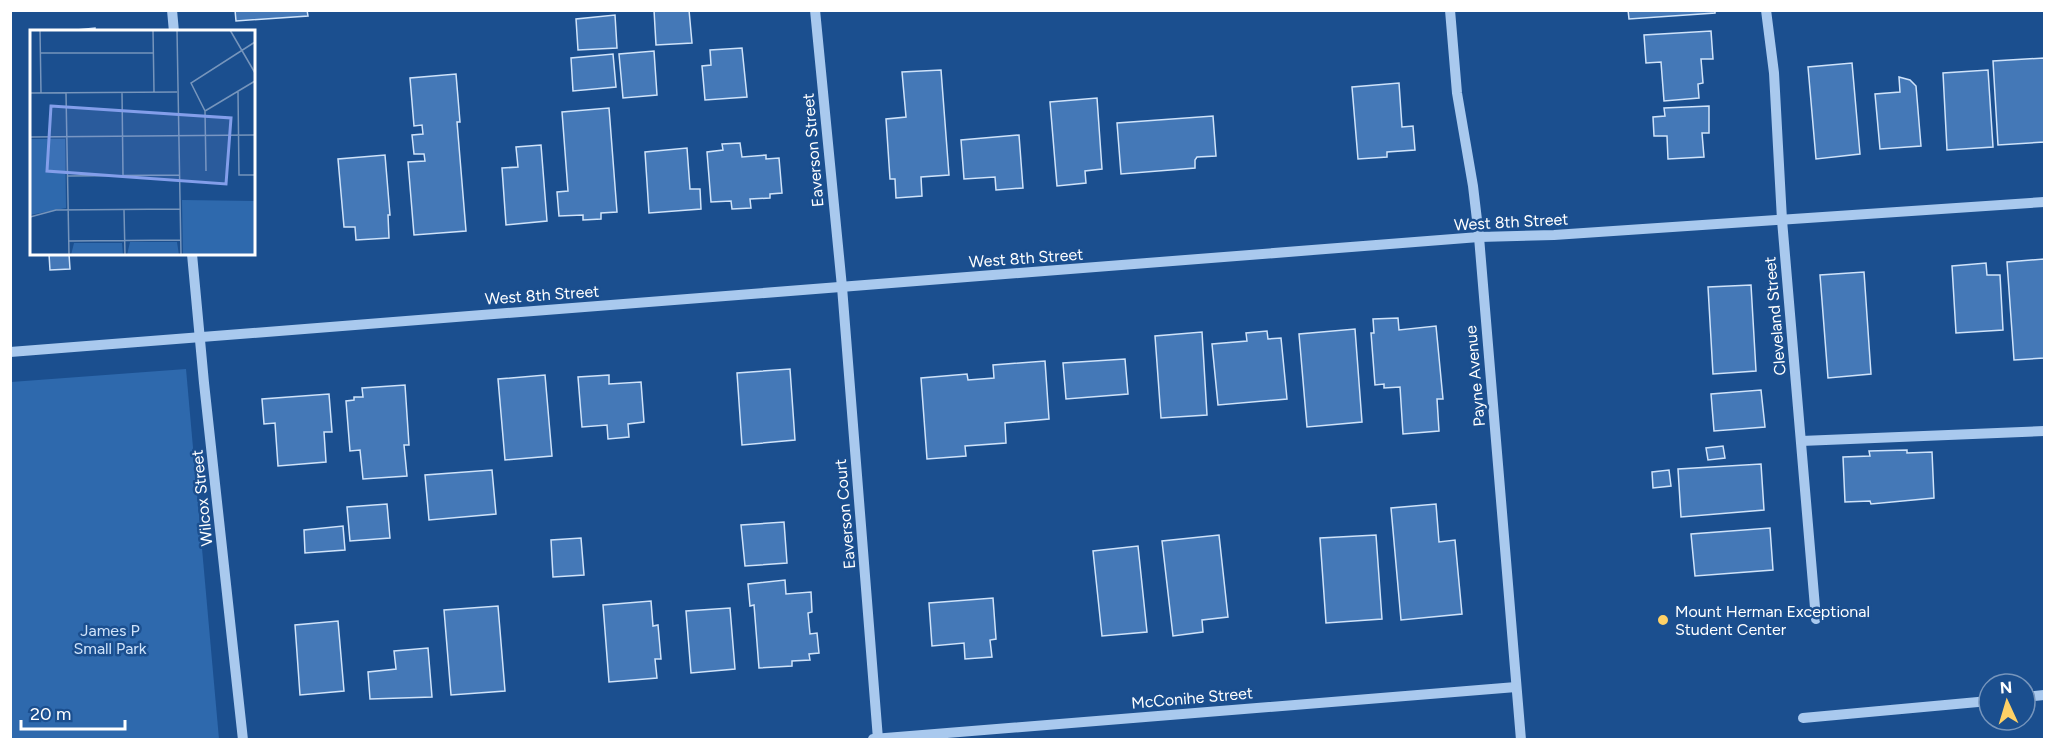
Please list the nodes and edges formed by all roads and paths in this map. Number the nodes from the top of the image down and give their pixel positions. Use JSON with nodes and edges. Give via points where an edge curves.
{"nodes":[{"id":1,"x":172,"y":10,"type":"edge"},
{"id":2,"x":815,"y":10,"type":"edge"},
{"id":3,"x":1450,"y":10,"type":"edge"},
{"id":4,"x":1766,"y":10,"type":"edge"},
{"id":5,"x":174,"y":30,"type":"edge"},
{"id":6,"x":2044,"y":202,"type":"edge"},
{"id":7,"x":1782,"y":220,"type":"junction"},
{"id":8,"x":1479,"y":237,"type":"junction"},
{"id":9,"x":192,"y":255,"type":"edge"},
{"id":10,"x":842,"y":287,"type":"junction"},
{"id":11,"x":200,"y":337,"type":"junction"},
{"id":12,"x":10,"y":352,"type":"edge"},
{"id":13,"x":2044,"y":431,"type":"edge"},
{"id":14,"x":1801,"y":441,"type":"junction"},
{"id":15,"x":1816,"y":619,"type":"dead end"},
{"id":16,"x":1516,"y":687,"type":"junction"},
{"id":17,"x":1977,"y":701,"type":"edge"},
{"id":18,"x":1803,"y":718,"type":"dead end"},
{"id":19,"x":878,"y":739,"type":"edge"},
{"id":20,"x":243,"y":740,"type":"edge"},
{"id":21,"x":871,"y":740,"type":"edge"},
{"id":22,"x":1521,"y":740,"type":"edge"}],
"edges":[{"from":1,"to":5,"type":"street"},
{"from":2,"to":10,"type":"street","name":"Eaverson Street"},
{"from":3,"to":8,"type":"street","name":"Payne Avenue","via":[[1457,93]]},
{"from":4,"to":7,"type":"street","name":"Cleveland Street","via":[[1774,73]]},
{"from":6,"to":7,"type":"street","name":"West 8th Street"},
{"from":7,"to":8,"type":"street","name":"West 8th Street"},
{"from":7,"to":14,"type":"street","name":"Cleveland Street"},
{"from":8,"to":10,"type":"street","name":"West 8th Street"},
{"from":8,"to":16,"type":"street","name":"Payne Avenue"},
{"from":9,"to":11,"type":"street","name":"Wilcox Street"},
{"from":10,"to":11,"type":"street","name":"West 8th Street"},
{"from":10,"to":19,"type":"street","name":"Eaverson Court"},
{"from":11,"to":12,"type":"street","name":"West 8th Street"},
{"from":11,"to":20,"type":"street","name":"Wilcox Street"},
{"from":13,"to":14,"type":"street"},
{"from":14,"to":15,"type":"street","name":"Cleveland Street"},
{"from":16,"to":19,"type":"street","name":"McConihe Street"},
{"from":16,"to":22,"type":"street","name":"Payne Avenue"},
{"from":17,"to":18,"type":"street"},
{"from":19,"to":21,"type":"street","name":"McConihe Street"}]}
